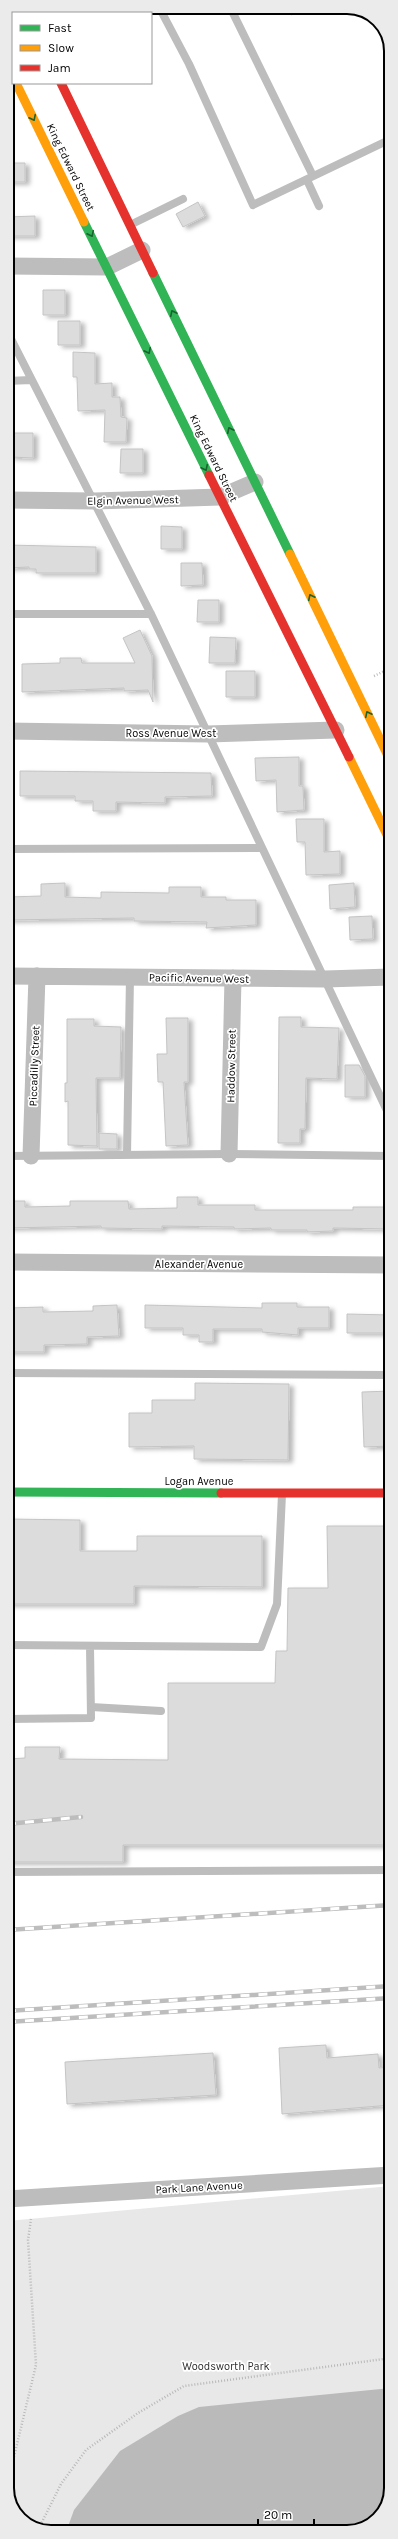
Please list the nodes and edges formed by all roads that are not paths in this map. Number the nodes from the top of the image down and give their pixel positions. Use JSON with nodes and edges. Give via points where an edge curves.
{"nodes":[{"id":1,"x":163,"y":14,"type":"edge"},
{"id":2,"x":233,"y":14,"type":"edge"},
{"id":3,"x":16,"y":84,"type":"edge"},
{"id":4,"x":61,"y":84,"type":"edge"},
{"id":5,"x":384,"y":142,"type":"edge"},
{"id":6,"x":310,"y":178,"type":"junction"},
{"id":7,"x":183,"y":199,"type":"dead end"},
{"id":8,"x":320,"y":206,"type":"dead end"},
{"id":9,"x":130,"y":225,"type":"junction"},
{"id":10,"x":142,"y":250,"type":"junction"},
{"id":11,"x":14,"y":266,"type":"edge"},
{"id":12,"x":107,"y":267,"type":"junction"},
{"id":13,"x":14,"y":345,"type":"edge"},
{"id":14,"x":31,"y":380,"type":"junction"},
{"id":15,"x":14,"y":381,"type":"edge"},
{"id":16,"x":255,"y":482,"type":"junction"},
{"id":17,"x":220,"y":497,"type":"junction"},
{"id":18,"x":14,"y":500,"type":"edge"},
{"id":19,"x":95,"y":501,"type":"junction"},
{"id":20,"x":14,"y":614,"type":"edge"},
{"id":21,"x":151,"y":614,"type":"junction"},
{"id":22,"x":336,"y":730,"type":"junction"},
{"id":23,"x":14,"y":732,"type":"edge"},
{"id":24,"x":208,"y":734,"type":"junction"},
{"id":25,"x":384,"y":748,"type":"edge"},
{"id":26,"x":384,"y":815,"type":"edge"},
{"id":27,"x":262,"y":848,"type":"junction"},
{"id":28,"x":14,"y":850,"type":"edge"},
{"id":29,"x":14,"y":976,"type":"edge"},
{"id":30,"x":37,"y":976,"type":"junction"},
{"id":31,"x":130,"y":977,"type":"junction"},
{"id":32,"x":384,"y":977,"type":"edge"},
{"id":33,"x":232,"y":978,"type":"junction"},
{"id":34,"x":325,"y":980,"type":"junction"},
{"id":35,"x":384,"y":1104,"type":"edge"},
{"id":36,"x":229,"y":1154,"type":"junction"},
{"id":37,"x":127,"y":1155,"type":"junction"},
{"id":38,"x":14,"y":1156,"type":"edge"},
{"id":39,"x":31,"y":1156,"type":"junction"},
{"id":40,"x":384,"y":1156,"type":"edge"},
{"id":41,"x":14,"y":1262,"type":"edge"},
{"id":42,"x":384,"y":1265,"type":"edge"},
{"id":43,"x":14,"y":1373,"type":"edge"},
{"id":44,"x":384,"y":1375,"type":"edge"},
{"id":45,"x":14,"y":1492,"type":"edge"},
{"id":46,"x":282,"y":1493,"type":"junction"},
{"id":47,"x":384,"y":1493,"type":"edge"},
{"id":48,"x":14,"y":1645,"type":"edge"},
{"id":49,"x":90,"y":1646,"type":"junction"},
{"id":50,"x":91,"y":1707,"type":"junction"},
{"id":51,"x":162,"y":1711,"type":"dead end"},
{"id":52,"x":14,"y":1719,"type":"edge"},
{"id":53,"x":384,"y":1870,"type":"edge"},
{"id":54,"x":14,"y":1872,"type":"edge"},
{"id":55,"x":384,"y":2175,"type":"edge"},
{"id":56,"x":14,"y":2199,"type":"edge"}],
"edges":[{"from":1,"to":6,"type":"lane","via":[[189,64],[253,205]]},
{"from":2,"to":6,"type":"lane"},
{"from":3,"to":12,"type":"main road","name":"King Edward Street","one_way":true},
{"from":4,"to":9,"type":"main road"},
{"from":5,"to":6,"type":"lane"},
{"from":6,"to":8,"type":"lane"},
{"from":7,"to":9,"type":"lane"},
{"from":9,"to":10,"type":"main road"},
{"from":10,"to":12,"type":"street"},
{"from":16,"to":10,"type":"main road","one_way":true},
{"from":11,"to":12,"type":"street"},
{"from":12,"to":17,"type":"main road","name":"King Edward Street","one_way":true},
{"from":13,"to":14,"type":"lane"},
{"from":14,"to":15,"type":"lane"},
{"from":14,"to":19,"type":"lane"},
{"from":16,"to":17,"type":"street","name":"Elgin Avenue West"},
{"from":25,"to":16,"type":"main road","one_way":true},
{"from":17,"to":19,"type":"street","name":"Elgin Avenue West"},
{"from":17,"to":22,"type":"main road","name":"King Edward Street"},
{"from":18,"to":19,"type":"street","name":"Elgin Avenue West"},
{"from":19,"to":21,"type":"lane"},
{"from":20,"to":21,"type":"lane"},
{"from":21,"to":24,"type":"lane"},
{"from":22,"to":24,"type":"street","name":"Ross Avenue West"},
{"from":22,"to":26,"type":"main road","name":"King Edward Street"},
{"from":23,"to":24,"type":"street","name":"Ross Avenue West"},
{"from":24,"to":27,"type":"lane"},
{"from":27,"to":28,"type":"lane"},
{"from":27,"to":34,"type":"lane"},
{"from":29,"to":30,"type":"street","name":"Pacific Avenue West"},
{"from":30,"to":31,"type":"street","name":"Pacific Avenue West"},
{"from":30,"to":39,"type":"street","name":"Piccadilly Street"},
{"from":31,"to":33,"type":"street","name":"Pacific Avenue West"},
{"from":31,"to":37,"type":"lane"},
{"from":32,"to":34,"type":"street","name":"Pacific Avenue West"},
{"from":33,"to":34,"type":"street","name":"Pacific Avenue West"},
{"from":33,"to":36,"type":"street","name":"Haddow Street"},
{"from":34,"to":35,"type":"lane"},
{"from":36,"to":37,"type":"lane"},
{"from":36,"to":40,"type":"lane"},
{"from":37,"to":39,"type":"lane"},
{"from":38,"to":39,"type":"lane"},
{"from":41,"to":42,"type":"street","name":"Alexander Avenue"},
{"from":43,"to":44,"type":"lane"},
{"from":45,"to":46,"type":"main road","name":"Logan Avenue"},
{"from":46,"to":47,"type":"main road","name":"Logan Avenue"},
{"from":46,"to":49,"type":"lane","via":[[277,1604],[261,1647]]},
{"from":48,"to":49,"type":"lane"},
{"from":49,"to":50,"type":"lane"},
{"from":50,"to":51,"type":"lane"},
{"from":50,"to":52,"type":"lane","via":[[91,1718]]},
{"from":53,"to":54,"type":"lane"},
{"from":55,"to":56,"type":"street","name":"Park Lane Avenue"}]}
